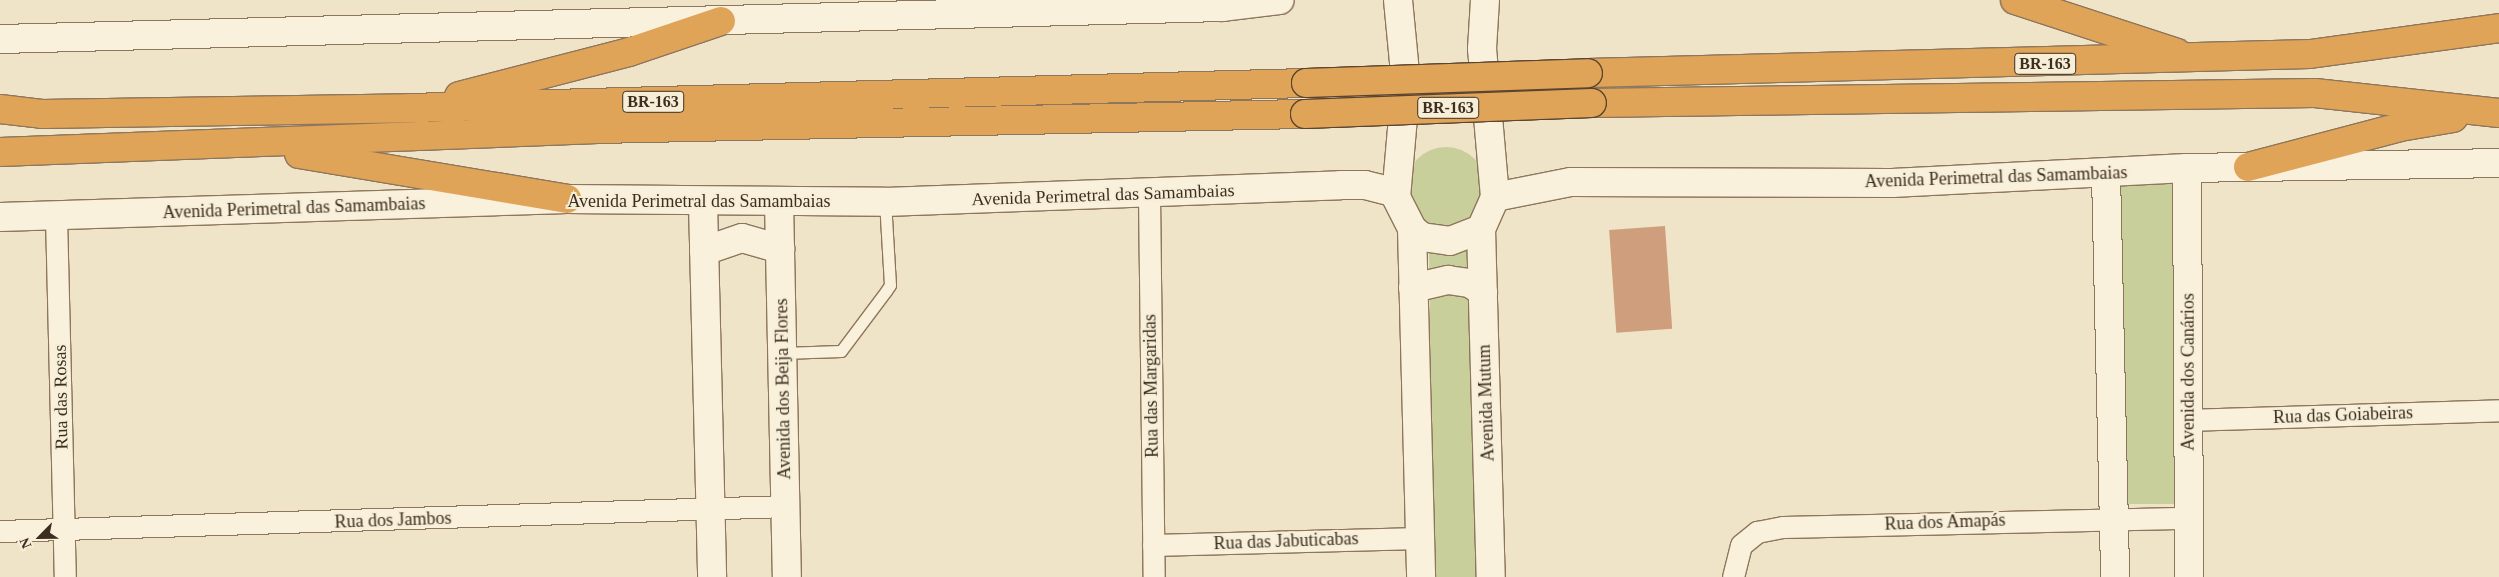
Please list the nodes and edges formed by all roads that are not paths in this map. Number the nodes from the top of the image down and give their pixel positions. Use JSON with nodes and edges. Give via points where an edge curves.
{"nodes":[{"id":1,"x":1280,"y":0,"type":"edge"},
{"id":2,"x":1398,"y":0,"type":"edge"},
{"id":3,"x":1485,"y":0,"type":"edge"},
{"id":4,"x":2015,"y":0,"type":"edge"},
{"id":5,"x":722,"y":21,"type":"junction"},
{"id":6,"x":2499,"y":28,"type":"edge"},
{"id":7,"x":0,"y":40,"type":"edge"},
{"id":8,"x":2195,"y":59,"type":"junction"},
{"id":9,"x":410,"y":108,"type":"junction"},
{"id":10,"x":0,"y":110,"type":"edge"},
{"id":11,"x":2491,"y":113,"type":"edge"},
{"id":12,"x":244,"y":145,"type":"junction"},
{"id":13,"x":0,"y":152,"type":"edge"},
{"id":14,"x":2499,"y":163,"type":"edge"},
{"id":15,"x":2248,"y":167,"type":"junction"},
{"id":16,"x":2186,"y":168,"type":"junction"},
{"id":17,"x":2106,"y":174,"type":"junction"},
{"id":18,"x":1396,"y":193,"type":"junction"},
{"id":19,"x":1149,"y":195,"type":"junction"},
{"id":20,"x":1495,"y":197,"type":"junction"},
{"id":21,"x":567,"y":199,"type":"junction"},
{"id":22,"x":779,"y":202,"type":"junction"},
{"id":23,"x":885,"y":202,"type":"junction"},
{"id":24,"x":703,"y":203,"type":"junction"},
{"id":25,"x":56,"y":216,"type":"junction"},
{"id":26,"x":0,"y":217,"type":"edge"},
{"id":27,"x":1412,"y":229,"type":"junction"},
{"id":28,"x":1481,"y":229,"type":"junction"},
{"id":29,"x":780,"y":249,"type":"junction"},
{"id":30,"x":704,"y":251,"type":"junction"},
{"id":31,"x":1413,"y":288,"type":"junction"},
{"id":32,"x":1483,"y":292,"type":"junction"},
{"id":33,"x":782,"y":353,"type":"junction"},
{"id":34,"x":2499,"y":410,"type":"edge"},
{"id":35,"x":2188,"y":420,"type":"junction"},
{"id":36,"x":785,"y":506,"type":"junction"},
{"id":37,"x":713,"y":511,"type":"junction"},
{"id":38,"x":2113,"y":517,"type":"junction"},
{"id":39,"x":2189,"y":518,"type":"junction"},
{"id":40,"x":64,"y":530,"type":"junction"},
{"id":41,"x":0,"y":531,"type":"edge"},
{"id":42,"x":1420,"y":538,"type":"junction"},
{"id":43,"x":1153,"y":545,"type":"junction"},
{"id":44,"x":65,"y":577,"type":"edge"},
{"id":45,"x":712,"y":577,"type":"edge"},
{"id":46,"x":786,"y":577,"type":"edge"},
{"id":47,"x":1154,"y":577,"type":"edge"},
{"id":48,"x":1421,"y":577,"type":"edge"},
{"id":49,"x":1491,"y":577,"type":"edge"},
{"id":50,"x":1733,"y":577,"type":"edge"},
{"id":51,"x":2115,"y":577,"type":"edge"},
{"id":52,"x":2189,"y":577,"type":"edge"}],
"edges":[{"from":1,"to":5,"type":"main road","via":[[1223,7]]},
{"from":2,"to":18,"type":"main road","via":[[1406,83]]},
{"from":3,"to":20,"type":"main road","via":[[1482,49]]},
{"from":4,"to":8,"type":"highway"},
{"from":5,"to":7,"type":"main road"},
{"from":5,"to":9,"type":"highway","via":[[628,52]]},
{"from":6,"to":8,"type":"highway","number":"BR-163","via":[[2310,54]]},
{"from":8,"to":9,"type":"highway","number":"BR-163","bridge":true,"via":[[1588,73]]},
{"from":9,"to":10,"type":"highway","number":"BR-163","via":[[42,114]]},
{"from":11,"to":12,"type":"highway","number":"BR-163","bridge":true,"via":[[2315,93],[1592,103],[1305,114],[598,129]]},
{"from":11,"to":15,"type":"highway","via":[[2400,127]]},
{"from":12,"to":13,"type":"highway","number":"BR-163"},
{"from":12,"to":21,"type":"highway"},
{"from":14,"to":15,"type":"main road","name":"Avenida Perimetral das Samambaias"},
{"from":15,"to":16,"type":"main road","name":"Avenida Perimetral das Samambaias"},
{"from":16,"to":17,"type":"main road","name":"Avenida Perimetral das Samambaias"},
{"from":16,"to":35,"type":"main road","name":"Avenida dos Canários"},
{"from":17,"to":20,"type":"main road","name":"Avenida Perimetral das Samambaias","via":[[1892,182],[1571,182]]},
{"from":17,"to":38,"type":"main road"},
{"from":18,"to":19,"type":"main road","name":"Avenida Perimetral das Samambaias","via":[[1357,185]]},
{"from":18,"to":27,"type":"main road"},
{"from":19,"to":23,"type":"main road","name":"Avenida Perimetral das Samambaias"},
{"from":19,"to":43,"type":"street","name":"Rua das Margaridas"},
{"from":20,"to":28,"type":"main road"},
{"from":21,"to":24,"type":"main road","name":"Avenida Perimetral das Samambaias"},
{"from":21,"to":25,"type":"main road","name":"Avenida Perimetral das Samambaias"},
{"from":22,"to":23,"type":"main road","name":"Avenida Perimetral das Samambaias"},
{"from":22,"to":24,"type":"main road","name":"Avenida Perimetral das Samambaias"},
{"from":22,"to":29,"type":"main road","name":"Avenida dos Beija Flores"},
{"from":23,"to":33,"type":"lane","via":[[890,285],[886,292],[841,351]]},
{"from":24,"to":30,"type":"main road"},
{"from":25,"to":26,"type":"main road","name":"Avenida Perimetral das Samambaias"},
{"from":25,"to":40,"type":"street","name":"Rua das Rosas"},
{"from":27,"to":28,"type":"main road","via":[[1422,237],[1450,241]]},
{"from":27,"to":31,"type":"main road"},
{"from":28,"to":32,"type":"main road","name":"Avenida Mutum"},
{"from":29,"to":30,"type":"main road","via":[[742,238]]},
{"from":29,"to":33,"type":"main road","name":"Avenida dos Beija Flores"},
{"from":30,"to":37,"type":"main road"},
{"from":31,"to":32,"type":"main road","via":[[1448,280],[1470,283]]},
{"from":31,"to":42,"type":"main road"},
{"from":32,"to":49,"type":"main road","name":"Avenida Mutum"},
{"from":33,"to":36,"type":"main road","name":"Avenida dos Beija Flores"},
{"from":34,"to":35,"type":"street","name":"Rua das Goiabeiras"},
{"from":35,"to":39,"type":"main road","name":"Avenida dos Canários"},
{"from":36,"to":37,"type":"street","name":"Rua dos Jambos"},
{"from":36,"to":46,"type":"main road","name":"Avenida dos Beija Flores"},
{"from":37,"to":40,"type":"street","name":"Rua dos Jambos"},
{"from":37,"to":45,"type":"main road"},
{"from":38,"to":39,"type":"street","name":"Rua dos Amapás"},
{"from":38,"to":50,"type":"street","name":"Rua dos Amapás","via":[[1783,527],[1757,532],[1741,545]]},
{"from":38,"to":51,"type":"main road"},
{"from":39,"to":52,"type":"main road","name":"Avenida dos Canários"},
{"from":40,"to":41,"type":"street","name":"Rua dos Jambos"},
{"from":40,"to":44,"type":"street","name":"Rua das Rosas"},
{"from":42,"to":43,"type":"street","name":"Rua das Jabuticabas"},
{"from":42,"to":48,"type":"main road"},
{"from":43,"to":47,"type":"street","name":"Rua das Margaridas"}]}
